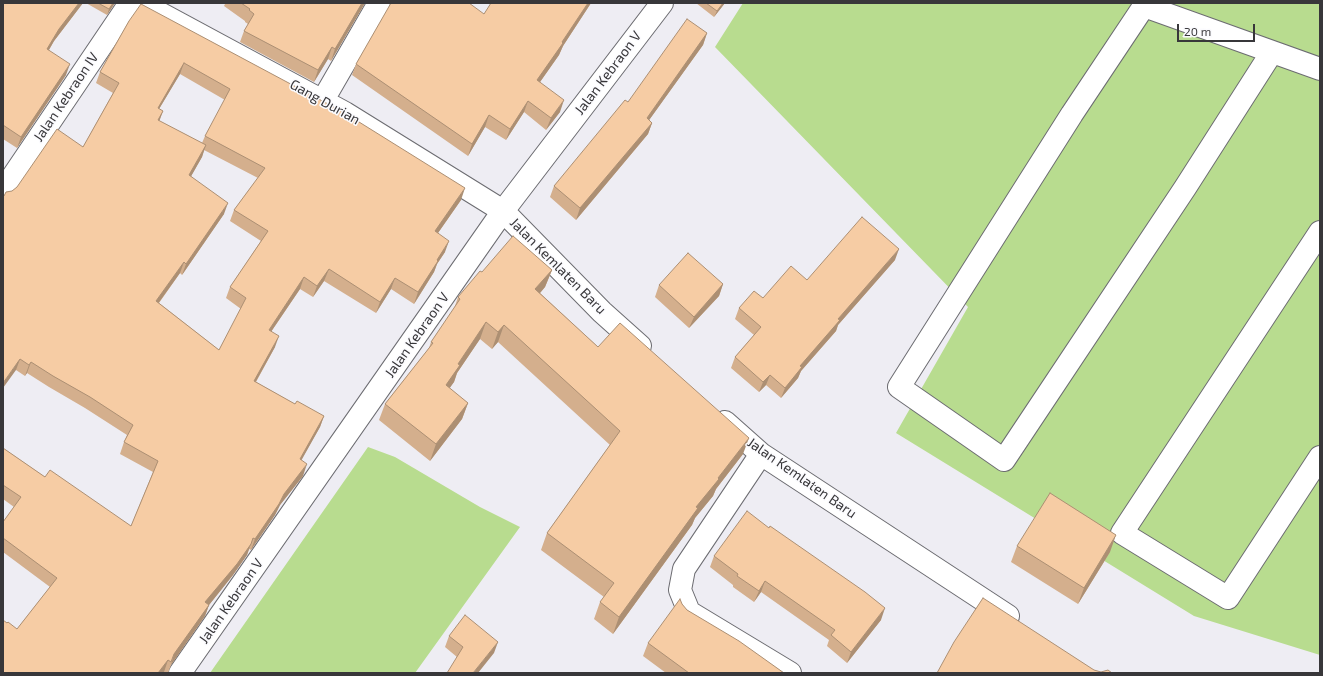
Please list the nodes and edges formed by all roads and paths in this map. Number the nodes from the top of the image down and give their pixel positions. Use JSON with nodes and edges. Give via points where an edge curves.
{"nodes":[{"id":1,"x":130,"y":3,"type":"edge"},
{"id":2,"x":141,"y":3,"type":"edge"},
{"id":3,"x":379,"y":3,"type":"edge"},
{"id":4,"x":662,"y":3,"type":"edge"},
{"id":5,"x":1272,"y":52,"type":"junction"},
{"id":6,"x":1320,"y":69,"type":"edge"},
{"id":7,"x":323,"y":100,"type":"junction"},
{"id":8,"x":3,"y":191,"type":"edge"},
{"id":9,"x":503,"y":211,"type":"junction"},
{"id":10,"x":1320,"y":232,"type":"edge"},
{"id":11,"x":655,"y":359,"type":"edge"},
{"id":12,"x":708,"y":406,"type":"edge"},
{"id":13,"x":761,"y":454,"type":"junction"},
{"id":14,"x":1320,"y":457,"type":"edge"},
{"id":15,"x":1022,"y":624,"type":"edge"},
{"id":16,"x":180,"y":673,"type":"edge"},
{"id":17,"x":790,"y":673,"type":"edge"}],
"edges":[{"from":1,"to":8,"type":"street","name":"Jalan Kebraon IV"},
{"from":2,"to":7,"type":"street","name":"Gang Durian"},
{"from":3,"to":7,"type":"street"},
{"from":4,"to":9,"type":"street","name":"Jalan Kebraon V"},
{"from":5,"to":5,"type":"street","via":[[1144,6],[1072,114],[899,387],[1004,460]]},
{"from":5,"to":6,"type":"street"},
{"from":7,"to":9,"type":"street","name":"Gang Durian"},
{"from":9,"to":11,"type":"street","name":"Jalan Kemlaten Baru","via":[[602,312]]},
{"from":9,"to":16,"type":"street","name":"Jalan Kebraon V"},
{"from":10,"to":14,"type":"street","via":[[1122,533],[1228,598]]},
{"from":12,"to":13,"type":"street","name":"Jalan Kemlaten Baru"},
{"from":13,"to":15,"type":"street","name":"Jalan Kemlaten Baru"},
{"from":13,"to":17,"type":"street","via":[[684,569],[680,590],[689,612]]}]}
